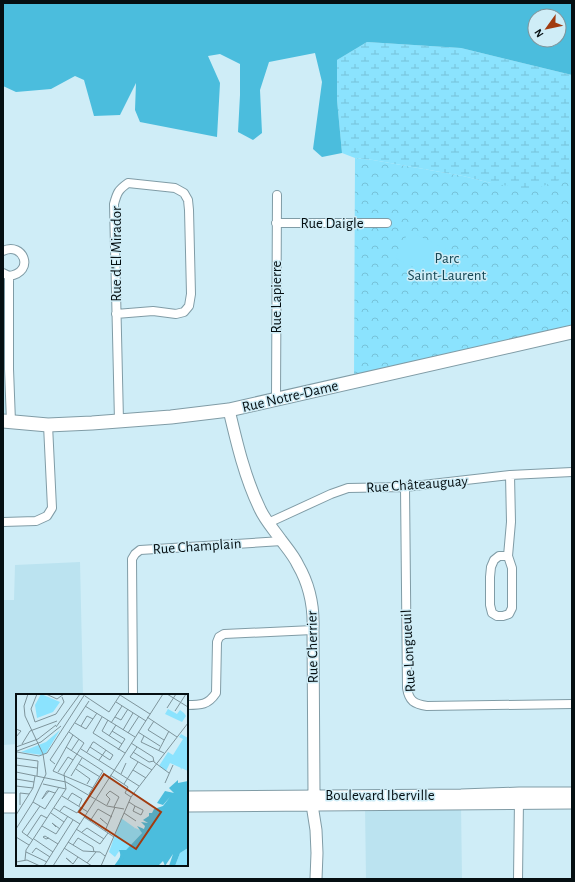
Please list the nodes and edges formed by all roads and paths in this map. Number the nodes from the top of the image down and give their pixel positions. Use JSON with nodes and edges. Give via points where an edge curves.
{"nodes":[{"id":1,"x":277,"y":195,"type":"dead end"},
{"id":2,"x":276,"y":223,"type":"junction"},
{"id":3,"x":388,"y":223,"type":"dead end"},
{"id":4,"x":3,"y":251,"type":"edge"},
{"id":5,"x":6,"y":275,"type":"edge"},
{"id":6,"x":116,"y":314,"type":"junction"},
{"id":7,"x":572,"y":332,"type":"edge"},
{"id":8,"x":276,"y":399,"type":"junction"},
{"id":9,"x":229,"y":410,"type":"junction"},
{"id":10,"x":119,"y":421,"type":"junction"},
{"id":11,"x":7,"y":422,"type":"edge"},
{"id":12,"x":48,"y":425,"type":"junction"},
{"id":13,"x":572,"y":472,"type":"edge"},
{"id":14,"x":510,"y":476,"type":"junction"},
{"id":15,"x":405,"y":487,"type":"junction"},
{"id":16,"x":3,"y":522,"type":"edge"},
{"id":17,"x":268,"y":523,"type":"junction"},
{"id":18,"x":282,"y":541,"type":"junction"},
{"id":19,"x":508,"y":556,"type":"junction"},
{"id":20,"x":312,"y":630,"type":"junction"},
{"id":21,"x":134,"y":694,"type":"edge"},
{"id":22,"x":572,"y":704,"type":"edge"},
{"id":23,"x":188,"y":705,"type":"edge"},
{"id":24,"x":572,"y":793,"type":"edge"},
{"id":25,"x":188,"y":797,"type":"edge"},
{"id":26,"x":519,"y":798,"type":"junction"},
{"id":27,"x":3,"y":799,"type":"edge"},
{"id":28,"x":16,"y":799,"type":"edge"},
{"id":29,"x":314,"y":800,"type":"junction"},
{"id":30,"x":572,"y":803,"type":"edge"},
{"id":31,"x":188,"y":806,"type":"edge"},
{"id":32,"x":3,"y":807,"type":"edge"},
{"id":33,"x":16,"y":807,"type":"edge"},
{"id":34,"x":316,"y":879,"type":"edge"},
{"id":35,"x":518,"y":879,"type":"edge"}],
"edges":[{"from":1,"to":2,"type":"street","name":"Rue Lapierre"},
{"from":2,"to":3,"type":"street","name":"Rue Daigle"},
{"from":2,"to":8,"type":"street","name":"Rue Lapierre"},
{"from":4,"to":5,"type":"street","via":[[9,248],[16,249],[24,258],[24,266],[18,274]]},
{"from":5,"to":11,"type":"street","via":[[9,369]]},
{"from":6,"to":6,"type":"street","name":"Rue d'El Mirador","via":[[114,204],[117,193],[128,183],[175,188],[184,193],[188,200],[191,294],[189,306],[184,312],[176,314],[153,311]]},
{"from":6,"to":10,"type":"street","name":"Rue d'El Mirador"},
{"from":7,"to":8,"type":"main road","name":"Rue Notre-Dame"},
{"from":8,"to":9,"type":"main road","name":"Rue Notre-Dame"},
{"from":9,"to":10,"type":"main road","name":"Rue Notre-Dame"},
{"from":9,"to":17,"type":"street","name":"Rue Cherrier","via":[[245,473]]},
{"from":10,"to":12,"type":"main road","name":"Rue Notre-Dame"},
{"from":11,"to":12,"type":"main road","name":"Rue Notre-Dame"},
{"from":12,"to":16,"type":"street","via":[[52,508],[47,516],[36,521]]},
{"from":13,"to":14,"type":"street","name":"Rue Châteauguay"},
{"from":14,"to":15,"type":"street","name":"Rue Châteauguay"},
{"from":14,"to":19,"type":"street","via":[[511,522]]},
{"from":15,"to":17,"type":"street","name":"Rue Châteauguay","via":[[348,488]]},
{"from":15,"to":22,"type":"street","name":"Rue Longueuil","via":[[408,696],[419,705],[427,706]]},
{"from":17,"to":18,"type":"street","name":"Rue Cherrier"},
{"from":18,"to":20,"type":"street","name":"Rue Cherrier","via":[[308,584],[313,618]]},
{"from":18,"to":21,"type":"street","name":"Rue Champlain","via":[[140,550],[134,554]]},
{"from":19,"to":19,"type":"street","via":[[499,556],[491,567],[490,605],[492,613],[497,616],[509,614],[512,608],[512,568]]},
{"from":20,"to":23,"type":"street","via":[[224,634],[219,637],[216,693],[212,700],[205,704]]},
{"from":20,"to":29,"type":"street","name":"Rue Cherrier"},
{"from":24,"to":26,"type":"street","name":"Boulevard Iberville"},
{"from":25,"to":29,"type":"street","name":"Boulevard Iberville"},
{"from":26,"to":29,"type":"street","name":"Boulevard Iberville","via":[[461,795]]},
{"from":26,"to":30,"type":"street","name":"Boulevard Iberville"},
{"from":26,"to":35,"type":"street"},
{"from":27,"to":28,"type":"street"},
{"from":29,"to":31,"type":"street","name":"Boulevard Iberville"},
{"from":29,"to":34,"type":"street","name":"Rue Cherrier"},
{"from":32,"to":33,"type":"street"}]}
